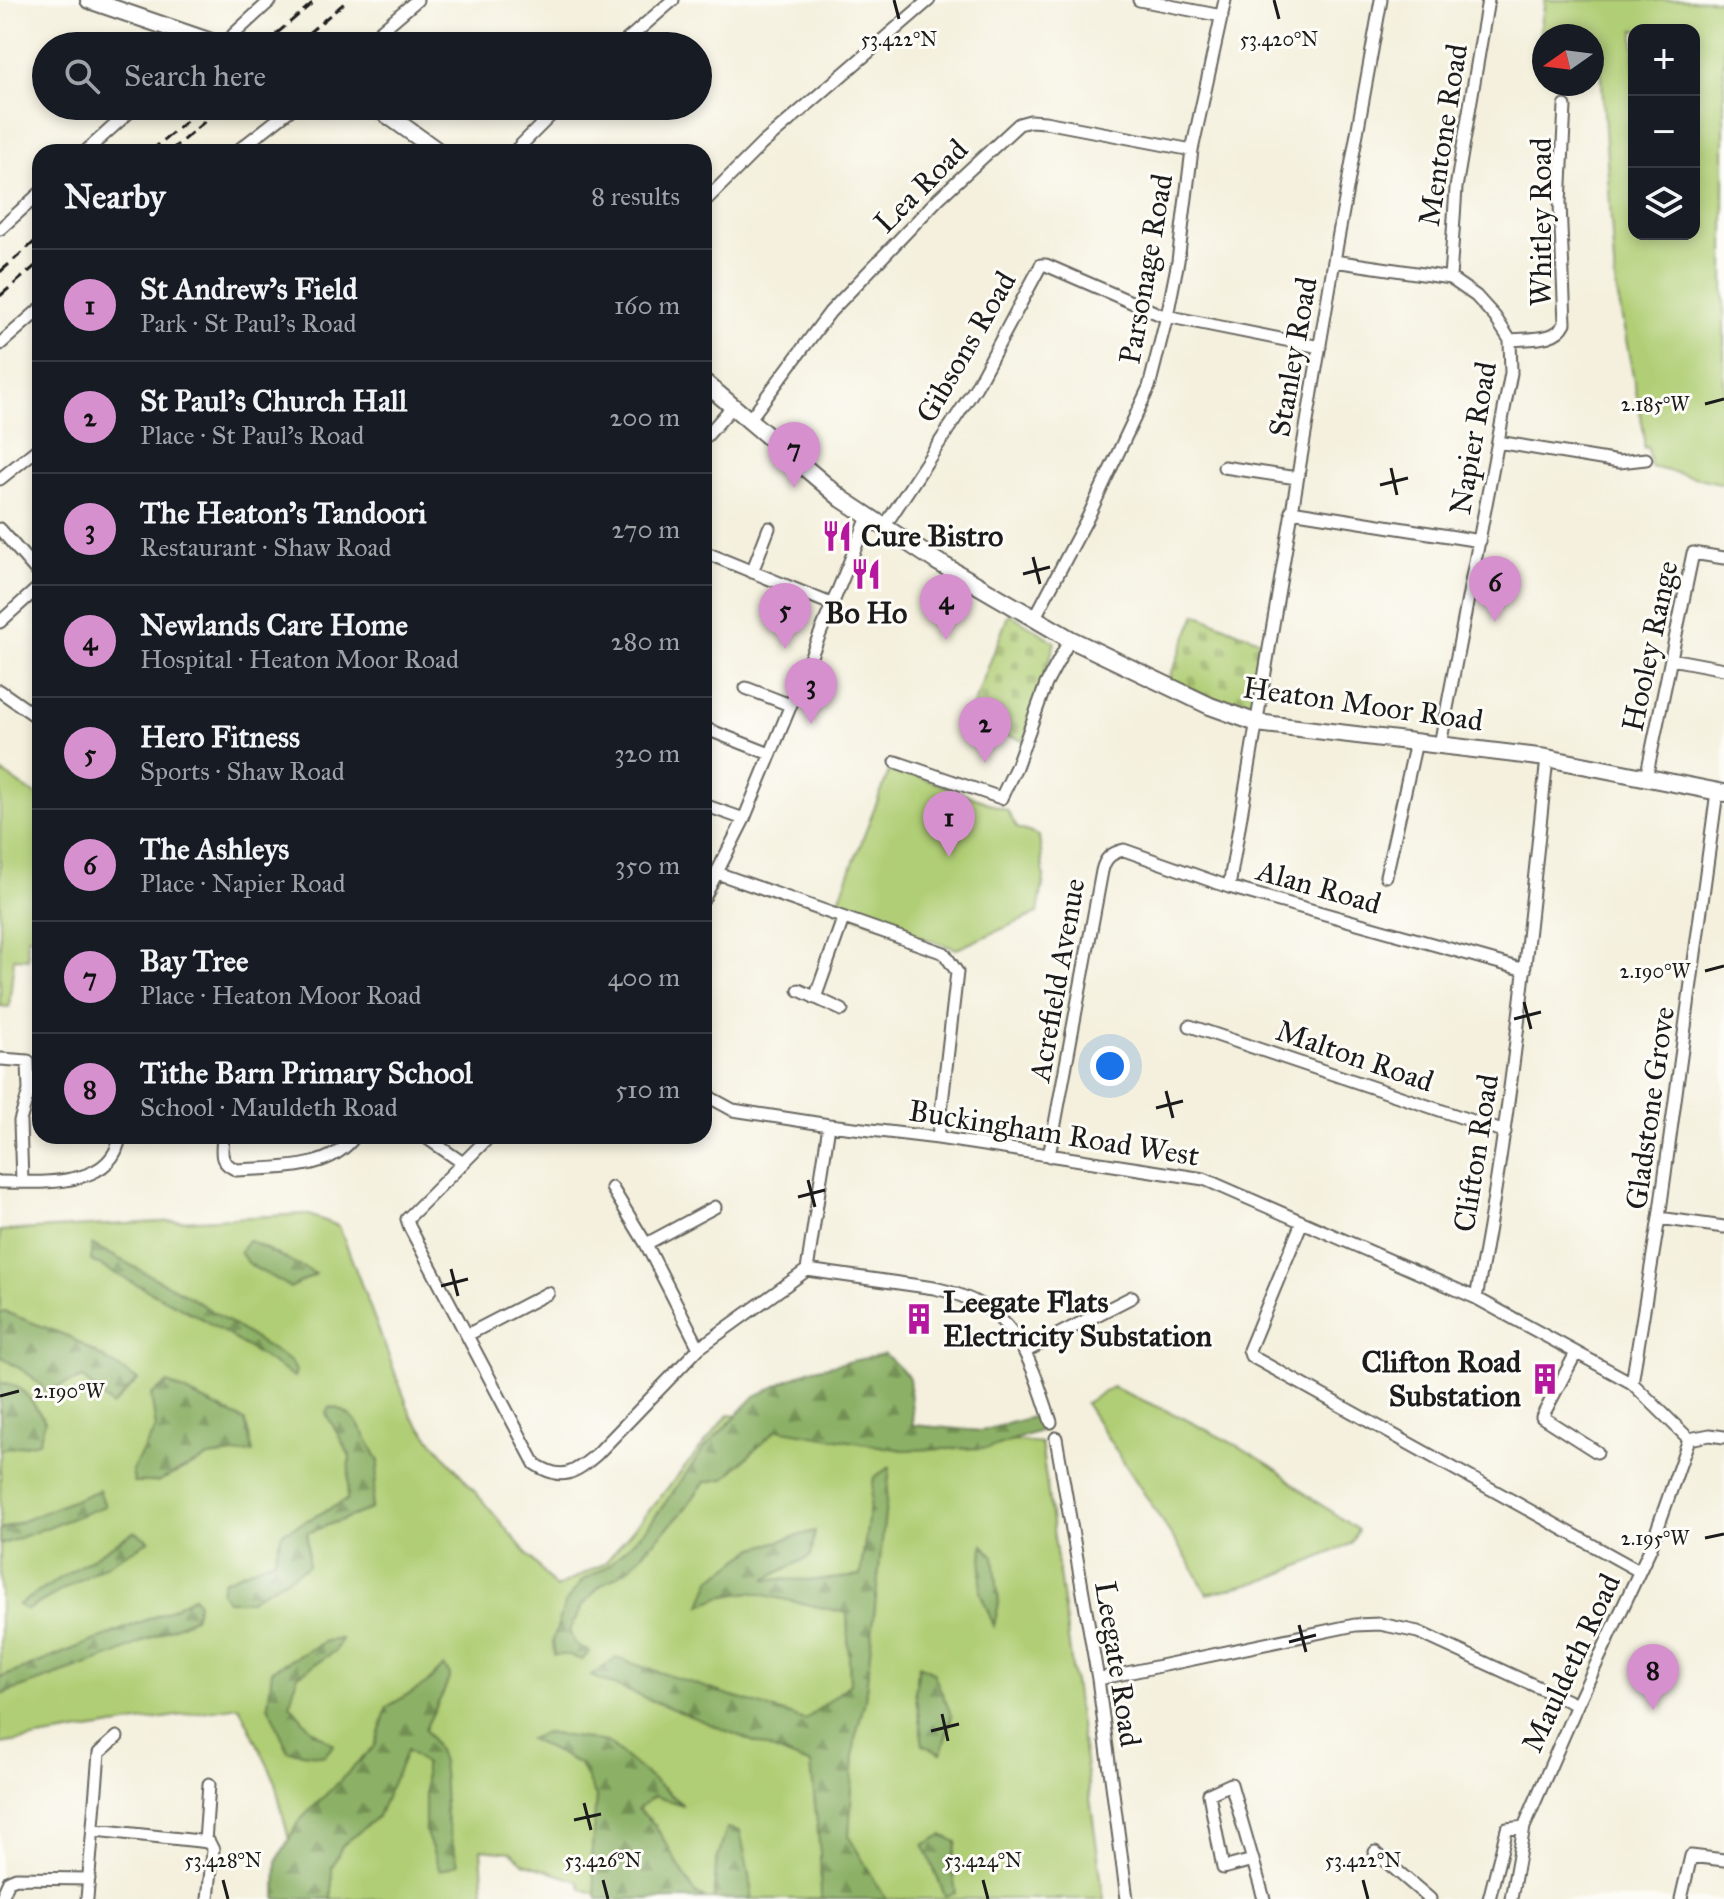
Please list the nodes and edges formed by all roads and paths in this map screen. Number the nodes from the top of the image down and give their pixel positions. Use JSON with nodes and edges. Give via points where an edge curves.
{"nodes":[{"id":1,"x":91,"y":0,"type":"edge"},
{"id":2,"x":271,"y":0,"type":"edge"},
{"id":3,"x":417,"y":0,"type":"edge"},
{"id":4,"x":673,"y":0,"type":"edge"},
{"id":5,"x":929,"y":0,"type":"edge"},
{"id":6,"x":1139,"y":0,"type":"edge"},
{"id":7,"x":1225,"y":0,"type":"edge"},
{"id":8,"x":1381,"y":0,"type":"edge"},
{"id":9,"x":1488,"y":0,"type":"edge"},
{"id":10,"x":1222,"y":16,"type":"junction"},
{"id":11,"x":181,"y":32,"type":"edge"},
{"id":12,"x":236,"y":32,"type":"edge"},
{"id":13,"x":379,"y":32,"type":"edge"},
{"id":14,"x":636,"y":32,"type":"edge"},
{"id":15,"x":1565,"y":106,"type":"dead end"},
{"id":16,"x":120,"y":120,"type":"edge"},
{"id":17,"x":277,"y":120,"type":"edge"},
{"id":18,"x":394,"y":120,"type":"edge"},
{"id":19,"x":546,"y":120,"type":"edge"},
{"id":20,"x":94,"y":144,"type":"edge"},
{"id":21,"x":246,"y":144,"type":"edge"},
{"id":22,"x":428,"y":144,"type":"edge"},
{"id":23,"x":522,"y":144,"type":"edge"},
{"id":24,"x":1192,"y":150,"type":"junction"},
{"id":25,"x":712,"y":194,"type":"edge"},
{"id":26,"x":32,"y":200,"type":"edge"},
{"id":27,"x":0,"y":228,"type":"edge"},
{"id":28,"x":1334,"y":261,"type":"junction"},
{"id":29,"x":1450,"y":278,"type":"junction"},
{"id":30,"x":32,"y":316,"type":"edge"},
{"id":31,"x":1167,"y":316,"type":"junction"},
{"id":32,"x":1510,"y":340,"type":"junction"},
{"id":33,"x":0,"y":344,"type":"edge"},
{"id":34,"x":1320,"y":347,"type":"junction"},
{"id":35,"x":712,"y":389,"type":"edge"},
{"id":36,"x":733,"y":406,"type":"junction"},
{"id":37,"x":749,"y":420,"type":"junction"},
{"id":38,"x":712,"y":430,"type":"edge"},
{"id":39,"x":1498,"y":442,"type":"junction"},
{"id":40,"x":32,"y":453,"type":"edge"},
{"id":41,"x":1646,"y":459,"type":"dead end"},
{"id":42,"x":1224,"y":467,"type":"dead end"},
{"id":43,"x":1297,"y":478,"type":"junction"},
{"id":44,"x":0,"y":479,"type":"edge"},
{"id":45,"x":1291,"y":511,"type":"junction"},
{"id":46,"x":868,"y":517,"type":"junction"},
{"id":47,"x":884,"y":527,"type":"junction"},
{"id":48,"x":769,"y":528,"type":"dead end"},
{"id":49,"x":0,"y":529,"type":"edge"},
{"id":50,"x":1480,"y":541,"type":"junction"},
{"id":51,"x":712,"y":555,"type":"edge"},
{"id":52,"x":1724,"y":558,"type":"edge"},
{"id":53,"x":32,"y":566,"type":"edge"},
{"id":54,"x":752,"y":572,"type":"junction"},
{"id":55,"x":32,"y":593,"type":"edge"},
{"id":56,"x":831,"y":604,"type":"junction"},
{"id":57,"x":1034,"y":619,"type":"junction"},
{"id":58,"x":0,"y":622,"type":"edge"},
{"id":59,"x":1070,"y":639,"type":"junction"},
{"id":60,"x":1671,"y":659,"type":"junction"},
{"id":61,"x":1724,"y":669,"type":"edge"},
{"id":62,"x":746,"y":688,"type":"dead end"},
{"id":63,"x":0,"y":691,"type":"edge"},
{"id":64,"x":790,"y":705,"type":"junction"},
{"id":65,"x":32,"y":713,"type":"edge"},
{"id":66,"x":1257,"y":723,"type":"junction"},
{"id":67,"x":712,"y":731,"type":"edge"},
{"id":68,"x":1416,"y":742,"type":"junction"},
{"id":69,"x":1440,"y":745,"type":"junction"},
{"id":70,"x":770,"y":754,"type":"junction"},
{"id":71,"x":1547,"y":758,"type":"junction"},
{"id":72,"x":896,"y":762,"type":"dead end"},
{"id":73,"x":1646,"y":778,"type":"junction"},
{"id":74,"x":1721,"y":793,"type":"edge"},
{"id":75,"x":712,"y":808,"type":"edge"},
{"id":76,"x":744,"y":819,"type":"junction"},
{"id":77,"x":1104,"y":860,"type":"joint"},
{"id":78,"x":717,"y":873,"type":"junction"},
{"id":79,"x":1386,"y":876,"type":"dead end"},
{"id":80,"x":712,"y":883,"type":"edge"},
{"id":81,"x":1229,"y":887,"type":"junction"},
{"id":82,"x":843,"y":919,"type":"junction"},
{"id":83,"x":1525,"y":970,"type":"junction"},
{"id":84,"x":799,"y":990,"type":"dead end"},
{"id":85,"x":815,"y":998,"type":"junction"},
{"id":86,"x":842,"y":1010,"type":"dead end"},
{"id":87,"x":1190,"y":1026,"type":"dead end"},
{"id":88,"x":1,"y":1059,"type":"edge"},
{"id":89,"x":712,"y":1099,"type":"edge"},
{"id":90,"x":829,"y":1125,"type":"junction"},
{"id":91,"x":1505,"y":1132,"type":"junction"},
{"id":92,"x":938,"y":1138,"type":"junction"},
{"id":93,"x":118,"y":1144,"type":"edge"},
{"id":94,"x":223,"y":1144,"type":"edge"},
{"id":95,"x":345,"y":1144,"type":"edge"},
{"id":96,"x":436,"y":1144,"type":"edge"},
{"id":97,"x":482,"y":1144,"type":"edge"},
{"id":98,"x":1049,"y":1156,"type":"junction"},
{"id":99,"x":463,"y":1163,"type":"junction"},
{"id":100,"x":0,"y":1182,"type":"edge"},
{"id":101,"x":22,"y":1182,"type":"junction"},
{"id":102,"x":612,"y":1188,"type":"dead end"},
{"id":103,"x":715,"y":1207,"type":"dead end"},
{"id":104,"x":1659,"y":1218,"type":"junction"},
{"id":105,"x":1302,"y":1222,"type":"junction"},
{"id":106,"x":1724,"y":1227,"type":"edge"},
{"id":107,"x":646,"y":1244,"type":"junction"},
{"id":108,"x":807,"y":1270,"type":"junction"},
{"id":109,"x":548,"y":1293,"type":"dead end"},
{"id":110,"x":1132,"y":1297,"type":"dead end"},
{"id":111,"x":1476,"y":1298,"type":"junction"},
{"id":112,"x":467,"y":1335,"type":"junction"},
{"id":113,"x":699,"y":1348,"type":"junction"},
{"id":114,"x":1026,"y":1351,"type":"junction"},
{"id":115,"x":1576,"y":1353,"type":"junction"},
{"id":116,"x":1632,"y":1383,"type":"junction"},
{"id":117,"x":1051,"y":1422,"type":"dead end"},
{"id":118,"x":1724,"y":1437,"type":"edge"},
{"id":119,"x":1056,"y":1438,"type":"dead end"},
{"id":120,"x":1689,"y":1439,"type":"junction"},
{"id":121,"x":1597,"y":1452,"type":"dead end"},
{"id":122,"x":1639,"y":1571,"type":"junction"},
{"id":123,"x":1098,"y":1679,"type":"junction"},
{"id":124,"x":1577,"y":1705,"type":"junction"},
{"id":125,"x":117,"y":1737,"type":"dead end"},
{"id":126,"x":209,"y":1784,"type":"dead end"},
{"id":127,"x":1524,"y":1827,"type":"junction"},
{"id":128,"x":95,"y":1830,"type":"junction"},
{"id":129,"x":205,"y":1842,"type":"junction"},
{"id":130,"x":1375,"y":1852,"type":"dead end"},
{"id":131,"x":1253,"y":1860,"type":"junction"},
{"id":132,"x":1724,"y":1860,"type":"edge"},
{"id":133,"x":89,"y":1879,"type":"junction"},
{"id":134,"x":1,"y":1899,"type":"edge"},
{"id":135,"x":87,"y":1899,"type":"edge"},
{"id":136,"x":208,"y":1899,"type":"edge"},
{"id":137,"x":1127,"y":1899,"type":"edge"},
{"id":138,"x":1264,"y":1899,"type":"edge"},
{"id":139,"x":1430,"y":1899,"type":"edge"},
{"id":140,"x":1489,"y":1899,"type":"edge"},
{"id":141,"x":1511,"y":1899,"type":"edge"},
{"id":142,"x":1681,"y":1899,"type":"edge"}],
"edges":[{"from":1,"to":11,"type":"main road"},
{"from":2,"to":12,"type":"street"},
{"from":3,"to":13,"type":"street"},
{"from":4,"to":14,"type":"street"},
{"from":5,"to":25,"type":"street"},
{"from":6,"to":10,"type":"street"},
{"from":7,"to":10,"type":"street","name":"Parsonage Road"},
{"from":8,"to":28,"type":"street","name":"Stanley Road"},
{"from":9,"to":29,"type":"street","name":"Mentone Road","via":[[1456,188]]},
{"from":10,"to":24,"type":"street","name":"Parsonage Road"},
{"from":15,"to":32,"type":"street","name":"Whitley Road","via":[[1560,203],[1565,335]]},
{"from":16,"to":20,"type":"street"},
{"from":17,"to":21,"type":"street"},
{"from":18,"to":22,"type":"main road"},
{"from":19,"to":23,"type":"street"},
{"from":24,"to":31,"type":"street","name":"Parsonage Road"},
{"from":24,"to":37,"type":"street","name":"Lea Road","via":[[1045,122],[1019,124],[830,312]]},
{"from":26,"to":27,"type":"street"},
{"from":28,"to":29,"type":"street","name":"Napier Road"},
{"from":28,"to":34,"type":"street","name":"Stanley Road"},
{"from":29,"to":32,"type":"street","name":"Napier Road","via":[[1476,296]]},
{"from":30,"to":33,"type":"street"},
{"from":31,"to":34,"type":"street"},
{"from":31,"to":47,"type":"street","name":"Gibsons Road","via":[[1041,265],[976,387]]},
{"from":31,"to":57,"type":"street","name":"Parsonage Road","via":[[1149,387]]},
{"from":32,"to":39,"type":"street","name":"Napier Road","via":[[1511,373]]},
{"from":34,"to":43,"type":"street","name":"Stanley Road"},
{"from":35,"to":36,"type":"main road","name":"Heaton Moor Road"},
{"from":36,"to":37,"type":"main road","name":"Heaton Moor Road"},
{"from":36,"to":38,"type":"street"},
{"from":37,"to":46,"type":"main road","name":"Heaton Moor Road"},
{"from":39,"to":41,"type":"street","via":[[1619,462]]},
{"from":39,"to":50,"type":"street","name":"Napier Road"},
{"from":40,"to":44,"type":"street"},
{"from":42,"to":43,"type":"street"},
{"from":43,"to":45,"type":"street","name":"Stanley Road"},
{"from":45,"to":50,"type":"street"},
{"from":45,"to":66,"type":"street","name":"Stanley Road"},
{"from":46,"to":47,"type":"main road","name":"Heaton Moor Road"},
{"from":46,"to":56,"type":"street"},
{"from":47,"to":57,"type":"main road","name":"Heaton Moor Road"},
{"from":48,"to":54,"type":"street"},
{"from":49,"to":53,"type":"street"},
{"from":50,"to":69,"type":"street","name":"Napier Road"},
{"from":51,"to":54,"type":"street"},
{"from":52,"to":60,"type":"street","name":"Hooley Range","via":[[1693,553]]},
{"from":54,"to":56,"type":"street"},
{"from":55,"to":58,"type":"street"},
{"from":56,"to":64,"type":"street"},
{"from":57,"to":59,"type":"main road","name":"Heaton Moor Road"},
{"from":59,"to":66,"type":"main road","name":"Heaton Moor Road","via":[[1189,698]]},
{"from":59,"to":72,"type":"street","via":[[1046,684],[1001,798]]},
{"from":60,"to":61,"type":"street"},
{"from":60,"to":73,"type":"street","name":"Hooley Range"},
{"from":62,"to":64,"type":"street"},
{"from":63,"to":65,"type":"street"},
{"from":64,"to":70,"type":"street"},
{"from":66,"to":68,"type":"main road","name":"Heaton Moor Road"},
{"from":66,"to":81,"type":"street","name":"Stanley Road"},
{"from":67,"to":70,"type":"street"},
{"from":68,"to":69,"type":"main road","name":"Heaton Moor Road"},
{"from":68,"to":79,"type":"street"},
{"from":69,"to":71,"type":"main road","name":"Heaton Moor Road"},
{"from":70,"to":76,"type":"street"},
{"from":71,"to":73,"type":"main road","name":"Heaton Moor Road"},
{"from":71,"to":83,"type":"street","name":"Clifton Road"},
{"from":73,"to":74,"type":"main road","name":"Heaton Moor Road"},
{"from":74,"to":104,"type":"street","name":"Gladstone Grove"},
{"from":75,"to":76,"type":"street"},
{"from":76,"to":78,"type":"street"},
{"from":77,"to":81,"type":"street","name":"Alan Road","via":[[1124,850]]},
{"from":77,"to":98,"type":"street","name":"Acrefield Avenue"},
{"from":78,"to":80,"type":"street"},
{"from":78,"to":82,"type":"street"},
{"from":81,"to":83,"type":"street","name":"Alan Road"},
{"from":82,"to":85,"type":"street"},
{"from":82,"to":92,"type":"street","via":[[944,953],[957,972]]},
{"from":83,"to":91,"type":"street","name":"Clifton Road"},
{"from":84,"to":85,"type":"street"},
{"from":85,"to":86,"type":"street"},
{"from":87,"to":91,"type":"street","name":"Malton Road"},
{"from":88,"to":101,"type":"street","via":[[28,1061],[29,1091],[20,1121]]},
{"from":89,"to":90,"type":"street","name":"Buckingham Road West","via":[[733,1110]]},
{"from":90,"to":92,"type":"street","name":"Buckingham Road West"},
{"from":90,"to":108,"type":"street"},
{"from":91,"to":111,"type":"street","name":"Clifton Road"},
{"from":92,"to":98,"type":"street","name":"Buckingham Road West"},
{"from":93,"to":101,"type":"street","via":[[114,1157],[83,1176]]},
{"from":94,"to":95,"type":"street","via":[[226,1166],[237,1170],[308,1165]]},
{"from":96,"to":99,"type":"street"},
{"from":97,"to":99,"type":"street"},
{"from":98,"to":105,"type":"street","name":"Buckingham Road West","via":[[1204,1179]]},
{"from":99,"to":112,"type":"street","via":[[407,1219]]},
{"from":100,"to":101,"type":"street"},
{"from":102,"to":107,"type":"street"},
{"from":103,"to":107,"type":"street"},
{"from":104,"to":106,"type":"street"},
{"from":104,"to":116,"type":"street","name":"Gladstone Grove"},
{"from":105,"to":111,"type":"street","name":"Buckingham Road West"},
{"from":105,"to":122,"type":"street","via":[[1249,1350],[1251,1356]]},
{"from":107,"to":113,"type":"street"},
{"from":108,"to":113,"type":"street"},
{"from":108,"to":114,"type":"street","via":[[934,1288],[968,1298],[1004,1322]]},
{"from":109,"to":112,"type":"street"},
{"from":110,"to":114,"type":"street"},
{"from":111,"to":115,"type":"street"},
{"from":112,"to":113,"type":"street","via":[[535,1464],[563,1475],[581,1469]]},
{"from":114,"to":117,"type":"street"},
{"from":115,"to":116,"type":"street"},
{"from":115,"to":121,"type":"street","via":[[1542,1417]]},
{"from":116,"to":120,"type":"street"},
{"from":118,"to":120,"type":"street"},
{"from":119,"to":123,"type":"street","name":"Leegate Road"},
{"from":120,"to":122,"type":"street","name":"Mauldeth Road"},
{"from":122,"to":124,"type":"street","name":"Mauldeth Road"},
{"from":123,"to":124,"type":"street","via":[[1380,1624],[1418,1632]]},
{"from":123,"to":137,"type":"street","name":"Leegate Road"},
{"from":124,"to":127,"type":"street","name":"Mauldeth Road"},
{"from":125,"to":128,"type":"street","via":[[99,1753]]},
{"from":126,"to":129,"type":"street"},
{"from":127,"to":140,"type":"street","via":[[1507,1829]]},
{"from":127,"to":141,"type":"street","name":"Mauldeth Road"},
{"from":128,"to":129,"type":"street"},
{"from":128,"to":133,"type":"street"},
{"from":129,"to":136,"type":"street","via":[[213,1850]]},
{"from":130,"to":139,"type":"street"},
{"from":131,"to":131,"type":"street","via":[[1231,1784],[1209,1794],[1223,1868]]},
{"from":131,"to":138,"type":"street"},
{"from":132,"to":142,"type":"street","via":[[1691,1856]]},
{"from":133,"to":134,"type":"street","via":[[16,1878]]},
{"from":133,"to":135,"type":"street"}]}
